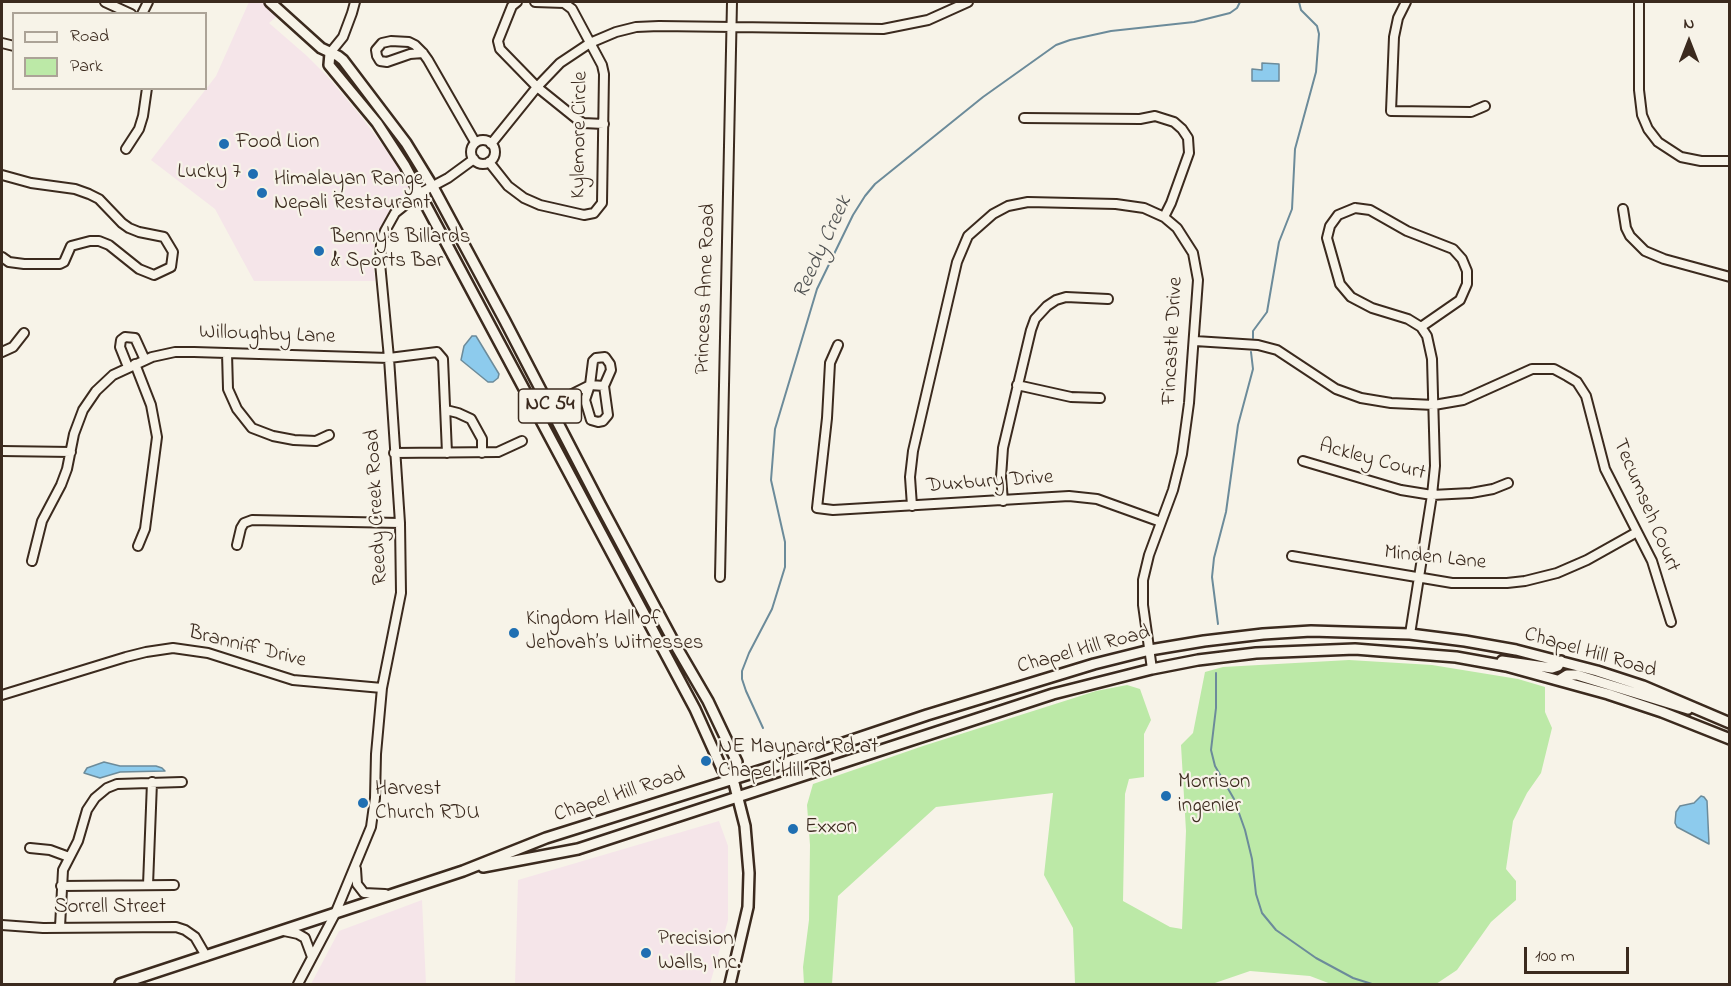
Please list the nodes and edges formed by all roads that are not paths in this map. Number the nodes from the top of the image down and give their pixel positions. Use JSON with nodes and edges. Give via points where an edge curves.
{"nodes":[{"id":1,"x":105,"y":2,"type":"edge"},
{"id":2,"x":270,"y":2,"type":"edge"},
{"id":3,"x":355,"y":2,"type":"edge"},
{"id":4,"x":517,"y":2,"type":"edge"},
{"id":5,"x":535,"y":2,"type":"edge"},
{"id":6,"x":732,"y":2,"type":"edge"},
{"id":7,"x":968,"y":2,"type":"edge"},
{"id":8,"x":1406,"y":2,"type":"edge"},
{"id":9,"x":1639,"y":2,"type":"edge"},
{"id":10,"x":127,"y":12,"type":"edge"},
{"id":11,"x":732,"y":27,"type":"junction"},
{"id":12,"x":590,"y":43,"type":"junction"},
{"id":13,"x":330,"y":53,"type":"junction"},
{"id":14,"x":423,"y":53,"type":"junction"},
{"id":15,"x":537,"y":87,"type":"junction"},
{"id":16,"x":147,"y":90,"type":"edge"},
{"id":17,"x":1485,"y":106,"type":"dead end"},
{"id":18,"x":1024,"y":118,"type":"dead end"},
{"id":19,"x":604,"y":124,"type":"junction"},
{"id":20,"x":476,"y":142,"type":"junction"},
{"id":21,"x":491,"y":144,"type":"junction"},
{"id":22,"x":126,"y":149,"type":"dead end"},
{"id":23,"x":474,"y":159,"type":"junction"},
{"id":24,"x":1730,"y":161,"type":"edge"},
{"id":25,"x":489,"y":162,"type":"junction"},
{"id":26,"x":2,"y":175,"type":"edge"},
{"id":27,"x":433,"y":187,"type":"junction"},
{"id":28,"x":420,"y":193,"type":"junction"},
{"id":29,"x":1623,"y":210,"type":"dead end"},
{"id":30,"x":1164,"y":217,"type":"junction"},
{"id":31,"x":2,"y":258,"type":"edge"},
{"id":32,"x":1730,"y":278,"type":"edge"},
{"id":33,"x":1108,"y":299,"type":"dead end"},
{"id":34,"x":1421,"y":327,"type":"junction"},
{"id":35,"x":24,"y":333,"type":"dead end"},
{"id":36,"x":1195,"y":341,"type":"junction"},
{"id":37,"x":838,"y":345,"type":"dead end"},
{"id":38,"x":2,"y":352,"type":"edge"},
{"id":39,"x":227,"y":353,"type":"junction"},
{"id":40,"x":389,"y":358,"type":"junction"},
{"id":41,"x":145,"y":360,"type":"junction"},
{"id":42,"x":132,"y":365,"type":"junction"},
{"id":43,"x":590,"y":385,"type":"junction"},
{"id":44,"x":1017,"y":385,"type":"junction"},
{"id":45,"x":604,"y":386,"type":"junction"},
{"id":46,"x":1100,"y":398,"type":"dead end"},
{"id":47,"x":550,"y":405,"type":"junction"},
{"id":48,"x":1434,"y":405,"type":"junction"},
{"id":49,"x":446,"y":410,"type":"junction"},
{"id":50,"x":329,"y":435,"type":"dead end"},
{"id":51,"x":522,"y":441,"type":"dead end"},
{"id":52,"x":2,"y":451,"type":"edge"},
{"id":53,"x":71,"y":452,"type":"junction"},
{"id":54,"x":394,"y":453,"type":"junction"},
{"id":55,"x":447,"y":453,"type":"junction"},
{"id":56,"x":482,"y":453,"type":"junction"},
{"id":57,"x":1303,"y":461,"type":"dead end"},
{"id":58,"x":1508,"y":483,"type":"dead end"},
{"id":59,"x":1432,"y":495,"type":"junction"},
{"id":60,"x":1003,"y":501,"type":"junction"},
{"id":61,"x":912,"y":506,"type":"junction"},
{"id":62,"x":1161,"y":522,"type":"junction"},
{"id":63,"x":400,"y":523,"type":"junction"},
{"id":64,"x":1637,"y":532,"type":"junction"},
{"id":65,"x":237,"y":545,"type":"dead end"},
{"id":66,"x":138,"y":546,"type":"dead end"},
{"id":67,"x":1293,"y":556,"type":"dead end"},
{"id":68,"x":32,"y":561,"type":"dead end"},
{"id":69,"x":720,"y":577,"type":"dead end"},
{"id":70,"x":1420,"y":579,"type":"junction"},
{"id":71,"x":1671,"y":622,"type":"dead end"},
{"id":72,"x":1410,"y":634,"type":"junction"},
{"id":73,"x":1150,"y":650,"type":"junction"},
{"id":74,"x":1478,"y":661,"type":"junction"},
{"id":75,"x":1561,"y":661,"type":"junction"},
{"id":76,"x":1152,"y":669,"type":"junction"},
{"id":77,"x":1559,"y":680,"type":"junction"},
{"id":78,"x":382,"y":688,"type":"junction"},
{"id":79,"x":2,"y":696,"type":"edge"},
{"id":80,"x":1717,"y":717,"type":"junction"},
{"id":81,"x":1730,"y":723,"type":"edge"},
{"id":82,"x":1730,"y":740,"type":"edge"},
{"id":83,"x":733,"y":778,"type":"junction"},
{"id":84,"x":152,"y":782,"type":"junction"},
{"id":85,"x":182,"y":782,"type":"dead end"},
{"id":86,"x":737,"y":798,"type":"junction"},
{"id":87,"x":30,"y":848,"type":"dead end"},
{"id":88,"x":69,"y":856,"type":"junction"},
{"id":89,"x":356,"y":866,"type":"junction"},
{"id":90,"x":463,"y":871,"type":"junction"},
{"id":91,"x":148,"y":885,"type":"junction"},
{"id":92,"x":174,"y":885,"type":"dead end"},
{"id":93,"x":61,"y":886,"type":"junction"},
{"id":94,"x":396,"y":894,"type":"junction"},
{"id":95,"x":335,"y":914,"type":"junction"},
{"id":96,"x":2,"y":925,"type":"edge"},
{"id":97,"x":60,"y":927,"type":"junction"},
{"id":98,"x":284,"y":931,"type":"junction"},
{"id":99,"x":206,"y":956,"type":"junction"},
{"id":100,"x":312,"y":957,"type":"junction"},
{"id":101,"x":120,"y":984,"type":"edge"},
{"id":102,"x":297,"y":984,"type":"edge"},
{"id":103,"x":730,"y":984,"type":"edge"}],
"edges":[{"from":1,"to":10,"type":"street"},
{"from":2,"to":13,"type":"main road","number":"NC 54"},
{"from":3,"to":13,"type":"street","via":[[343,37]]},
{"from":4,"to":15,"type":"street","via":[[512,6],[498,46]]},
{"from":5,"to":12,"type":"street","name":"Kylemore Circle","via":[[569,6]]},
{"from":6,"to":11,"type":"street","name":"Princess Anne Road"},
{"from":7,"to":11,"type":"street","via":[[935,18],[894,28]]},
{"from":8,"to":17,"type":"street","via":[[1394,37],[1391,111],[1471,112]]},
{"from":9,"to":24,"type":"street","via":[[1639,90],[1648,129],[1674,154],[1694,160]]},
{"from":11,"to":12,"type":"street","via":[[636,27]]},
{"from":11,"to":69,"type":"street","name":"Princess Anne Road"},
{"from":12,"to":15,"type":"street","via":[[567,57]]},
{"from":12,"to":19,"type":"street","name":"Kylemore Circle","via":[[604,74]]},
{"from":13,"to":27,"type":"main road","number":"NC 54","via":[[343,60],[385,114]]},
{"from":13,"to":28,"type":"main road","number":"NC 54","via":[[329,65],[377,123]]},
{"from":14,"to":14,"type":"street","via":[[409,42],[382,43],[376,50],[381,61],[387,62]]},
{"from":14,"to":20,"type":"street"},
{"from":15,"to":19,"type":"street","via":[[583,123]]},
{"from":15,"to":21,"type":"street"},
{"from":16,"to":22,"type":"street","via":[[144,116]]},
{"from":18,"to":30,"type":"street","via":[[1155,116],[1174,122],[1188,138],[1189,153]]},
{"from":19,"to":25,"type":"street","name":"Kylemore Circle","via":[[602,203],[590,214],[532,202],[508,186]]},
{"from":20,"to":21,"type":"street","via":[[485,140]]},
{"from":20,"to":23,"type":"street","via":[[471,152]]},
{"from":21,"to":25,"type":"street","via":[[495,151]]},
{"from":23,"to":25,"type":"street","via":[[483,164]]},
{"from":23,"to":27,"type":"street","name":"Reedy Creek Road"},
{"from":26,"to":31,"type":"street","via":[[90,194],[129,228],[164,237],[173,252],[171,267],[154,275],[99,241],[71,246],[60,264],[24,264]]},
{"from":27,"to":28,"type":"street","name":"Reedy Creek Road"},
{"from":27,"to":47,"type":"main road","number":"NC 54"},
{"from":28,"to":40,"type":"street","name":"Reedy Creek Road","via":[[395,213],[381,243]]},
{"from":28,"to":83,"type":"main road","number":"NC 54","via":[[694,709],[722,769]]},
{"from":29,"to":32,"type":"street","via":[[1626,228],[1640,248]]},
{"from":30,"to":36,"type":"street","name":"Fincastle Drive","via":[[1185,238],[1197,267]]},
{"from":30,"to":61,"type":"street","name":"Fincastle Drive","via":[[1134,206],[1028,202],[993,214],[968,236],[957,262],[913,451]]},
{"from":33,"to":44,"type":"street","via":[[1066,297],[1040,313],[1030,330]]},
{"from":34,"to":34,"type":"street","via":[[1463,294],[1468,276],[1462,259],[1448,246],[1407,231],[1370,210],[1355,208],[1343,212],[1334,220],[1327,238],[1340,284],[1357,302]]},
{"from":34,"to":48,"type":"street","via":[[1431,347]]},
{"from":35,"to":38,"type":"street","via":[[13,347]]},
{"from":36,"to":48,"type":"street","name":"Tecumseh Court","via":[[1267,346],[1347,394]]},
{"from":36,"to":62,"type":"street","name":"Fincastle Drive","via":[[1182,454]]},
{"from":37,"to":61,"type":"street","name":"Duxbury Drive","via":[[830,363],[818,508]]},
{"from":39,"to":40,"type":"street","name":"Willoughby Lane"},
{"from":39,"to":41,"type":"street","name":"Willoughby Lane","via":[[175,352]]},
{"from":39,"to":50,"type":"street","via":[[228,389],[252,428],[294,440],[316,441]]},
{"from":40,"to":49,"type":"street","name":"Willoughby Lane","via":[[433,352],[440,355]]},
{"from":40,"to":54,"type":"street","name":"Reedy Creek Road"},
{"from":41,"to":42,"type":"street","name":"Willoughby Lane"},
{"from":41,"to":42,"type":"street","via":[[135,338],[125,337],[120,344]]},
{"from":42,"to":53,"type":"street","name":"Willoughby Lane","via":[[103,384],[90,399],[78,422]]},
{"from":42,"to":66,"type":"street","via":[[151,405],[157,437],[145,529]]},
{"from":43,"to":45,"type":"street"},
{"from":43,"to":45,"type":"street","via":[[591,365],[600,356],[605,357],[611,370]]},
{"from":43,"to":45,"type":"street","via":[[585,400],[591,420],[598,422],[608,415]]},
{"from":43,"to":47,"type":"street"},
{"from":44,"to":46,"type":"street","via":[[1071,397]]},
{"from":44,"to":60,"type":"street","via":[[1003,448]]},
{"from":47,"to":83,"type":"main road","number":"NC 54","via":[[721,727],[737,762]]},
{"from":48,"to":59,"type":"street"},
{"from":48,"to":64,"type":"street","name":"Tecumseh Court","via":[[1463,400],[1532,369],[1548,368],[1568,376],[1586,396],[1605,469]]},
{"from":49,"to":55,"type":"street"},
{"from":49,"to":56,"type":"street","via":[[471,419],[482,439]]},
{"from":51,"to":56,"type":"street","via":[[498,452]]},
{"from":52,"to":53,"type":"street"},
{"from":53,"to":68,"type":"street","name":"Willoughby Lane","via":[[64,477],[42,521]]},
{"from":54,"to":55,"type":"street"},
{"from":54,"to":63,"type":"street","name":"Reedy Creek Road"},
{"from":55,"to":56,"type":"street"},
{"from":57,"to":59,"type":"street","name":"Ackley Court","via":[[1401,490]]},
{"from":58,"to":59,"type":"street","name":"Ackley Court","via":[[1472,493]]},
{"from":59,"to":70,"type":"street"},
{"from":60,"to":61,"type":"street","name":"Duxbury Drive"},
{"from":60,"to":62,"type":"street","name":"Duxbury Drive","via":[[1082,496]]},
{"from":62,"to":73,"type":"street","name":"Fincastle Drive","via":[[1143,580]]},
{"from":63,"to":65,"type":"street","via":[[252,520],[244,523]]},
{"from":63,"to":78,"type":"street","name":"Reedy Creek Road","via":[[401,593]]},
{"from":64,"to":70,"type":"street","name":"Minden Lane","via":[[1572,567],[1525,581],[1470,583]]},
{"from":64,"to":71,"type":"street","name":"Tecumseh Court","via":[[1655,570]]},
{"from":67,"to":70,"type":"street","name":"Minden Lane"},
{"from":70,"to":72,"type":"street"},
{"from":72,"to":73,"type":"main road","name":"Chapel Hill Road","via":[[1311,631]]},
{"from":72,"to":75,"type":"main road","name":"Chapel Hill Road","via":[[1496,646]]},
{"from":73,"to":76,"type":"street","name":"Fincastle Drive"},
{"from":73,"to":83,"type":"main road","name":"Chapel Hill Road","via":[[1044,678]]},
{"from":74,"to":75,"type":"main road","via":[[1552,668]]},
{"from":74,"to":76,"type":"main road","name":"Chapel Hill Road","via":[[1355,649],[1304,650],[1220,657]]},
{"from":74,"to":77,"type":"main road","name":"Chapel Hill Road"},
{"from":75,"to":80,"type":"main road","name":"Chapel Hill Road","via":[[1642,686]]},
{"from":76,"to":86,"type":"main road","name":"Chapel Hill Road","via":[[1053,694]]},
{"from":77,"to":80,"type":"main road","via":[[1577,675]]},
{"from":77,"to":82,"type":"main road","name":"Chapel Hill Road","via":[[1662,712]]},
{"from":78,"to":79,"type":"street","name":"Branniff Drive","via":[[293,680],[208,653],[173,648],[126,657]]},
{"from":78,"to":89,"type":"street","name":"Reedy Creek Road","via":[[373,817]]},
{"from":80,"to":81,"type":"main road","name":"Chapel Hill Road"},
{"from":83,"to":86,"type":"main road","number":"NC 54"},
{"from":83,"to":90,"type":"main road","name":"Chapel Hill Road","via":[[546,838]]},
{"from":84,"to":85,"type":"street"},
{"from":84,"to":88,"type":"street","via":[[117,784],[100,794],[87,810]]},
{"from":84,"to":91,"type":"street"},
{"from":86,"to":90,"type":"main road","name":"Chapel Hill Road","via":[[578,849]]},
{"from":86,"to":103,"type":"main road","via":[[745,826],[747,907]]},
{"from":87,"to":88,"type":"street"},
{"from":88,"to":93,"type":"street"},
{"from":89,"to":94,"type":"street","via":[[357,884],[364,893]]},
{"from":89,"to":95,"type":"street","name":"Reedy Creek Road"},
{"from":90,"to":94,"type":"main road","name":"Chapel Hill Road"},
{"from":91,"to":92,"type":"street"},
{"from":91,"to":93,"type":"street"},
{"from":93,"to":97,"type":"street"},
{"from":94,"to":95,"type":"main road","name":"Chapel Hill Road"},
{"from":95,"to":98,"type":"main road","name":"Chapel Hill Road"},
{"from":95,"to":100,"type":"street","name":"Reedy Creek Road"},
{"from":96,"to":97,"type":"street","name":"Sorrell Street"},
{"from":97,"to":99,"type":"street","name":"Sorrell Street","via":[[176,927],[195,937]]},
{"from":98,"to":99,"type":"main road","name":"Chapel Hill Road"},
{"from":98,"to":100,"type":"street","via":[[305,938]]},
{"from":99,"to":101,"type":"main road","name":"Chapel Hill Road"},
{"from":100,"to":102,"type":"street","name":"Reedy Creek Road"}]}
